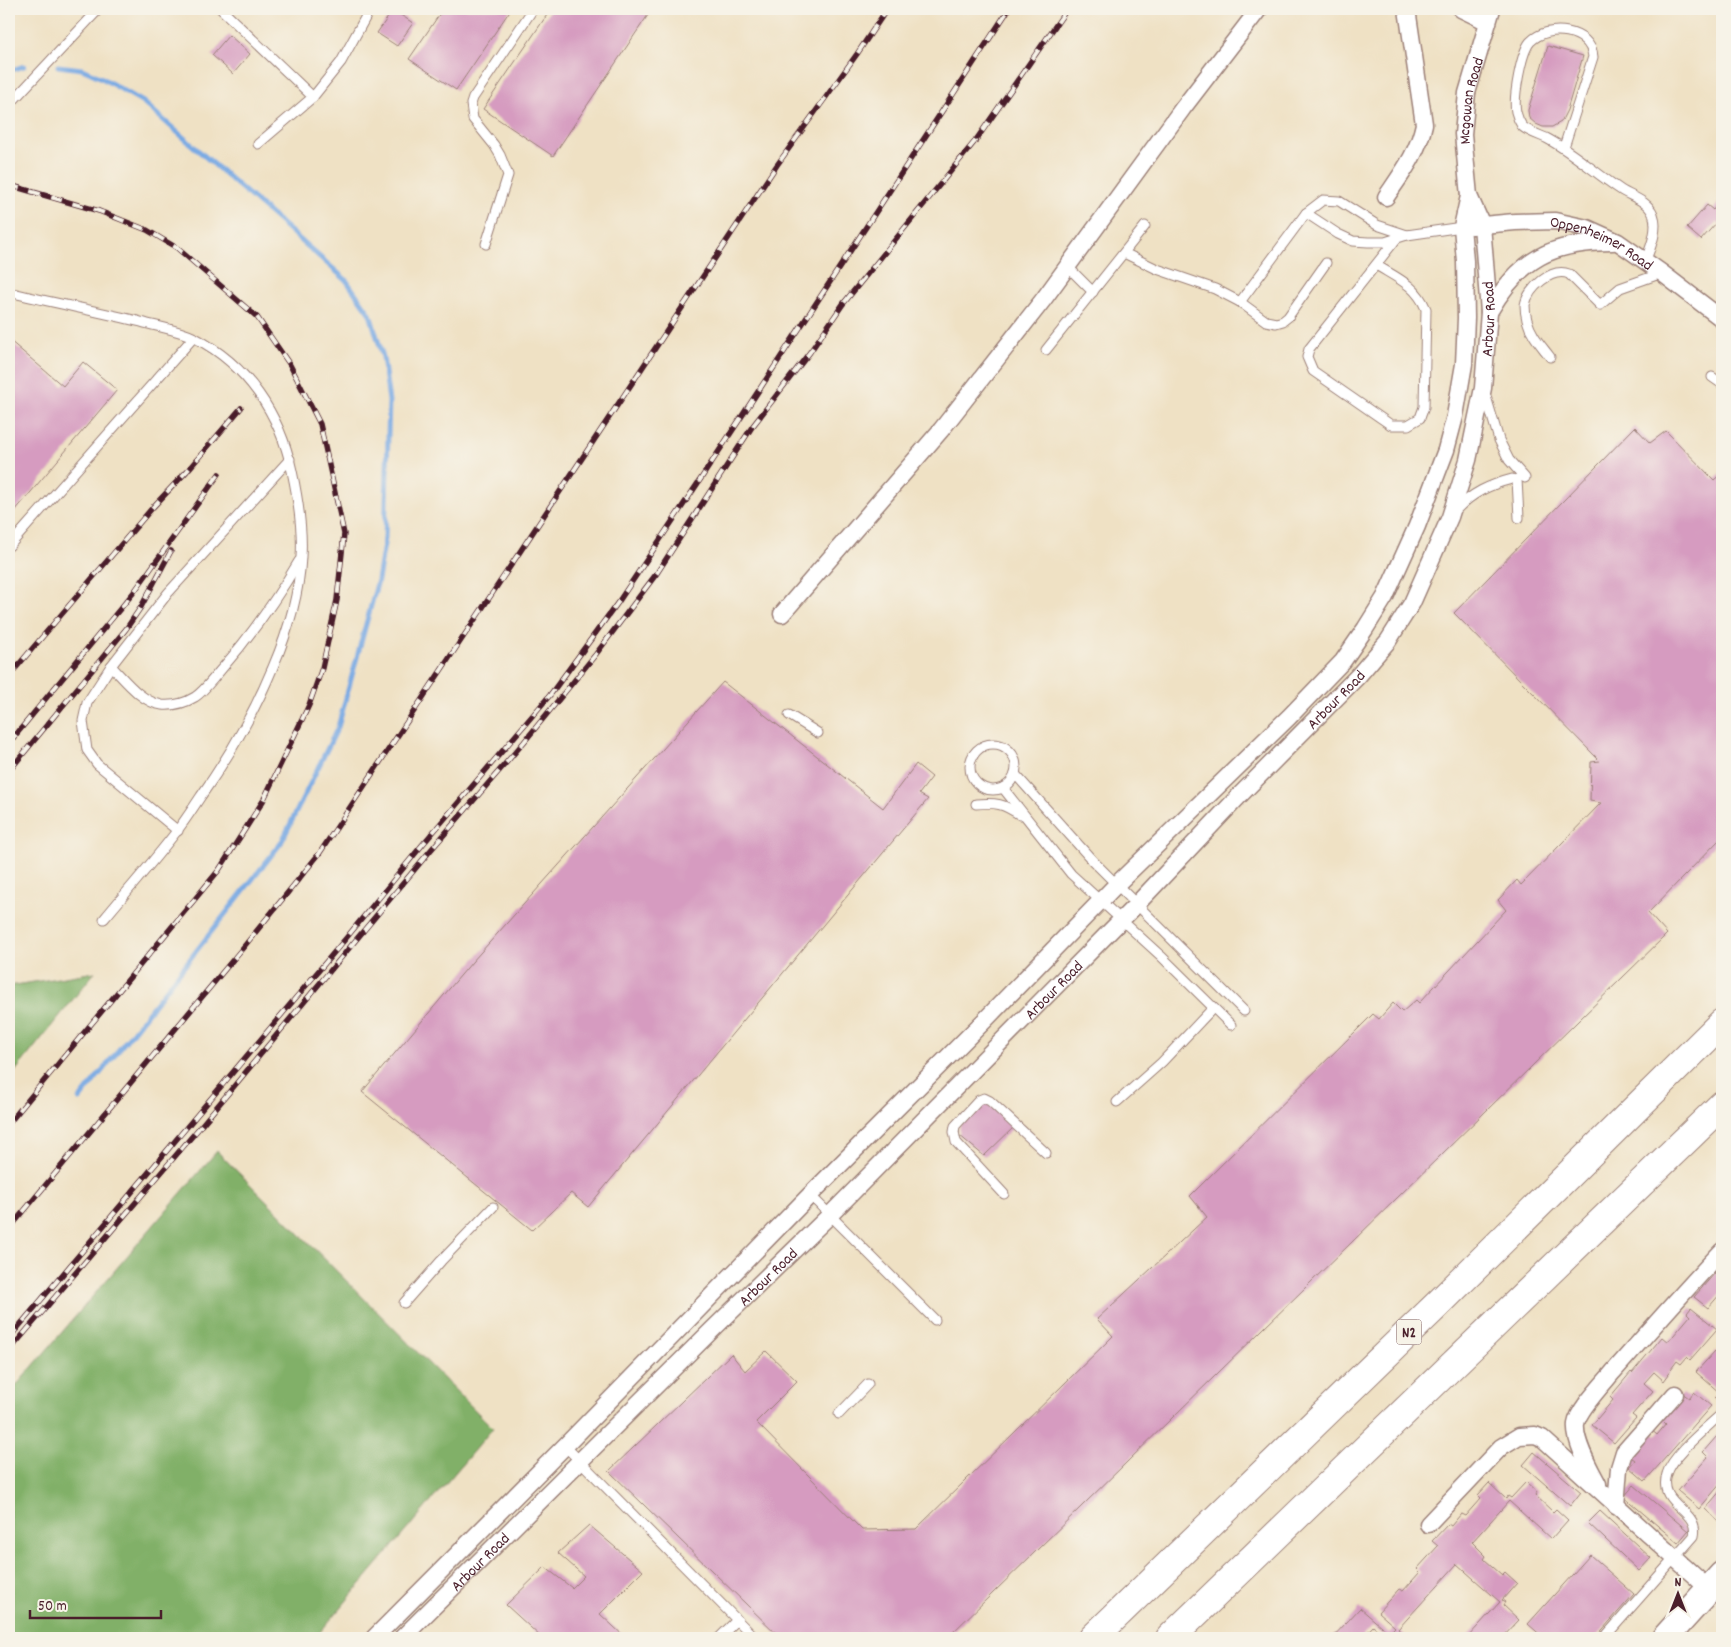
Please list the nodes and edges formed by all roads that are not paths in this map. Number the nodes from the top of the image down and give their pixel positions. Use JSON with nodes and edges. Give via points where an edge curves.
{"nodes":[{"id":1,"x":99,"y":9,"type":"edge"},
{"id":2,"x":221,"y":9,"type":"edge"},
{"id":3,"x":370,"y":9,"type":"edge"},
{"id":4,"x":533,"y":9,"type":"edge"},
{"id":5,"x":1259,"y":9,"type":"edge"},
{"id":6,"x":1407,"y":9,"type":"edge"},
{"id":7,"x":1460,"y":9,"type":"edge"},
{"id":8,"x":1490,"y":16,"type":"edge"},
{"id":9,"x":313,"y":97,"type":"junction"},
{"id":10,"x":9,"y":104,"type":"edge"},
{"id":11,"x":258,"y":144,"type":"dead end"},
{"id":12,"x":1564,"y":147,"type":"junction"},
{"id":13,"x":1469,"y":196,"type":"junction"},
{"id":14,"x":1386,"y":197,"type":"dead end"},
{"id":15,"x":1306,"y":213,"type":"junction"},
{"id":16,"x":1482,"y":225,"type":"junction"},
{"id":17,"x":1145,"y":226,"type":"dead end"},
{"id":18,"x":1462,"y":227,"type":"junction"},
{"id":19,"x":1407,"y":235,"type":"junction"},
{"id":20,"x":1397,"y":238,"type":"junction"},
{"id":21,"x":1618,"y":242,"type":"junction"},
{"id":22,"x":486,"y":244,"type":"dead end"},
{"id":23,"x":1124,"y":253,"type":"junction"},
{"id":24,"x":1645,"y":262,"type":"junction"},
{"id":25,"x":1326,"y":263,"type":"dead end"},
{"id":26,"x":1376,"y":264,"type":"junction"},
{"id":27,"x":1068,"y":267,"type":"junction"},
{"id":28,"x":1662,"y":273,"type":"junction"},
{"id":29,"x":9,"y":292,"type":"edge"},
{"id":30,"x":1093,"y":292,"type":"junction"},
{"id":31,"x":1240,"y":302,"type":"junction"},
{"id":32,"x":1489,"y":312,"type":"junction"},
{"id":33,"x":1722,"y":319,"type":"edge"},
{"id":34,"x":194,"y":338,"type":"junction"},
{"id":35,"x":1046,"y":350,"type":"dead end"},
{"id":36,"x":1550,"y":356,"type":"dead end"},
{"id":37,"x":1712,"y":377,"type":"dead end"},
{"id":38,"x":1722,"y":384,"type":"edge"},
{"id":39,"x":1483,"y":388,"type":"junction"},
{"id":40,"x":290,"y":459,"type":"junction"},
{"id":41,"x":1518,"y":478,"type":"junction"},
{"id":42,"x":1450,"y":517,"type":"junction"},
{"id":43,"x":1519,"y":518,"type":"dead end"},
{"id":44,"x":9,"y":546,"type":"edge"},
{"id":45,"x":302,"y":556,"type":"junction"},
{"id":46,"x":782,"y":614,"type":"dead end"},
{"id":47,"x":111,"y":666,"type":"junction"},
{"id":48,"x":789,"y":715,"type":"dead end"},
{"id":49,"x":818,"y":733,"type":"dead end"},
{"id":50,"x":1015,"y":774,"type":"junction"},
{"id":51,"x":1003,"y":788,"type":"junction"},
{"id":52,"x":976,"y":804,"type":"dead end"},
{"id":53,"x":1029,"y":821,"type":"junction"},
{"id":54,"x":178,"y":831,"type":"junction"},
{"id":55,"x":1117,"y":884,"type":"junction"},
{"id":56,"x":1100,"y":901,"type":"junction"},
{"id":57,"x":1137,"y":904,"type":"junction"},
{"id":58,"x":104,"y":919,"type":"dead end"},
{"id":59,"x":1120,"y":920,"type":"junction"},
{"id":60,"x":1214,"y":1008,"type":"junction"},
{"id":61,"x":1244,"y":1011,"type":"dead end"},
{"id":62,"x":1722,"y":1023,"type":"edge"},
{"id":63,"x":1231,"y":1025,"type":"dead end"},
{"id":64,"x":1117,"y":1102,"type":"dead end"},
{"id":65,"x":1722,"y":1105,"type":"edge"},
{"id":66,"x":1046,"y":1153,"type":"dead end"},
{"id":67,"x":1004,"y":1194,"type":"dead end"},
{"id":68,"x":810,"y":1195,"type":"junction"},
{"id":69,"x":493,"y":1207,"type":"dead end"},
{"id":70,"x":830,"y":1215,"type":"junction"},
{"id":71,"x":1722,"y":1250,"type":"edge"},
{"id":72,"x":404,"y":1303,"type":"dead end"},
{"id":73,"x":935,"y":1320,"type":"dead end"},
{"id":74,"x":868,"y":1384,"type":"dead end"},
{"id":75,"x":1675,"y":1394,"type":"dead end"},
{"id":76,"x":839,"y":1414,"type":"dead end"},
{"id":77,"x":1718,"y":1416,"type":"dead end"},
{"id":78,"x":566,"y":1446,"type":"junction"},
{"id":79,"x":580,"y":1461,"type":"junction"},
{"id":80,"x":1602,"y":1493,"type":"junction"},
{"id":81,"x":1616,"y":1506,"type":"junction"},
{"id":82,"x":1428,"y":1524,"type":"dead end"},
{"id":83,"x":1673,"y":1558,"type":"junction"},
{"id":84,"x":1716,"y":1582,"type":"edge"},
{"id":85,"x":737,"y":1620,"type":"junction"},
{"id":86,"x":374,"y":1638,"type":"edge"},
{"id":87,"x":402,"y":1638,"type":"edge"},
{"id":88,"x":719,"y":1638,"type":"edge"},
{"id":89,"x":755,"y":1638,"type":"edge"},
{"id":90,"x":1093,"y":1638,"type":"edge"},
{"id":91,"x":1170,"y":1638,"type":"edge"},
{"id":92,"x":1604,"y":1638,"type":"edge"},
{"id":93,"x":1665,"y":1638,"type":"edge"}],
"edges":[{"from":1,"to":10,"type":"lane"},
{"from":2,"to":9,"type":"lane"},
{"from":3,"to":9,"type":"lane","via":[[341,62]]},
{"from":4,"to":22,"type":"lane","via":[[473,98],[473,119],[494,145],[508,175]]},
{"from":5,"to":27,"type":"street"},
{"from":6,"to":14,"type":"street","via":[[1424,124],[1416,153]]},
{"from":7,"to":8,"type":"street"},
{"from":8,"to":13,"type":"street","name":"Mcgowan Road","via":[[1467,93],[1464,134]]},
{"from":9,"to":11,"type":"lane"},
{"from":12,"to":12,"type":"lane","via":[[1523,127],[1516,112],[1522,58],[1530,42],[1544,33],[1558,31],[1573,34],[1588,42],[1593,49]]},
{"from":12,"to":24,"type":"lane","via":[[1648,206],[1655,223]]},
{"from":13,"to":16,"type":"street","name":"Mcgowan Road"},
{"from":13,"to":18,"type":"street","name":"Mcgowan Road"},
{"from":15,"to":19,"type":"lane","via":[[1323,200],[1340,201],[1377,225]]},
{"from":15,"to":20,"type":"lane","via":[[1353,241],[1385,242]]},
{"from":15,"to":31,"type":"lane"},
{"from":16,"to":18,"type":"street","name":"Oppenheimer Road"},
{"from":16,"to":21,"type":"street","name":"Oppenheimer Road","via":[[1555,221],[1587,228]]},
{"from":16,"to":32,"type":"street","name":"Arbour Road"},
{"from":17,"to":23,"type":"lane"},
{"from":18,"to":19,"type":"lane"},
{"from":18,"to":55,"type":"street","name":"Arbour Road","via":[[1466,318],[1464,364],[1455,416],[1446,450],[1417,526],[1385,596],[1342,661]]},
{"from":19,"to":20,"type":"lane"},
{"from":20,"to":26,"type":"lane"},
{"from":21,"to":24,"type":"street","name":"Oppenheimer Road"},
{"from":21,"to":32,"type":"street","via":[[1564,247],[1536,258],[1512,278]]},
{"from":23,"to":30,"type":"lane"},
{"from":23,"to":31,"type":"lane"},
{"from":24,"to":28,"type":"street","name":"Oppenheimer Road"},
{"from":25,"to":31,"type":"lane","via":[[1283,321],[1266,322]]},
{"from":26,"to":26,"type":"lane","via":[[1310,349],[1307,361],[1313,371],[1390,425],[1408,425],[1420,418],[1424,407],[1426,309],[1415,289]]},
{"from":27,"to":30,"type":"lane"},
{"from":27,"to":46,"type":"street","via":[[941,430]]},
{"from":28,"to":33,"type":"street","name":"Oppenheimer Road"},
{"from":28,"to":36,"type":"lane","via":[[1620,288],[1600,305],[1565,272],[1543,280],[1525,305],[1532,334]]},
{"from":29,"to":34,"type":"lane"},
{"from":30,"to":35,"type":"lane"},
{"from":32,"to":39,"type":"street","name":"Arbour Road"},
{"from":34,"to":40,"type":"lane","via":[[232,363],[249,379],[273,415]]},
{"from":34,"to":44,"type":"lane"},
{"from":37,"to":38,"type":"lane"},
{"from":39,"to":41,"type":"lane","via":[[1499,440]]},
{"from":39,"to":42,"type":"street","name":"Arbour Road","via":[[1468,460]]},
{"from":40,"to":45,"type":"lane","via":[[300,519]]},
{"from":40,"to":47,"type":"lane","via":[[168,593]]},
{"from":41,"to":42,"type":"lane","via":[[1479,490]]},
{"from":41,"to":43,"type":"lane"},
{"from":42,"to":57,"type":"street","name":"Arbour Road","via":[[1412,603],[1388,641]]},
{"from":45,"to":47,"type":"lane","via":[[234,655],[196,696],[185,702],[161,705],[150,701]]},
{"from":45,"to":54,"type":"lane","via":[[292,618],[263,692],[224,764]]},
{"from":47,"to":54,"type":"lane","via":[[87,703],[83,721],[87,750],[97,764]]},
{"from":48,"to":49,"type":"lane"},
{"from":50,"to":51,"type":"lane"},
{"from":50,"to":51,"type":"lane","via":[[1015,761],[1002,746],[988,745],[975,752],[970,766],[974,781],[989,790]]},
{"from":50,"to":55,"type":"lane"},
{"from":51,"to":53,"type":"lane"},
{"from":52,"to":53,"type":"lane","via":[[1002,804]]},
{"from":53,"to":56,"type":"lane","via":[[1071,874]]},
{"from":54,"to":58,"type":"lane"},
{"from":55,"to":56,"type":"street","name":"Arbour Road"},
{"from":55,"to":57,"type":"lane"},
{"from":56,"to":59,"type":"lane"},
{"from":56,"to":68,"type":"street","name":"Arbour Road"},
{"from":57,"to":59,"type":"street","name":"Arbour Road"},
{"from":57,"to":61,"type":"lane"},
{"from":59,"to":60,"type":"lane"},
{"from":59,"to":70,"type":"street","name":"Arbour Road"},
{"from":60,"to":63,"type":"lane"},
{"from":60,"to":64,"type":"lane","via":[[1162,1062]]},
{"from":62,"to":90,"type":"highway","number":"N2"},
{"from":65,"to":91,"type":"highway"},
{"from":66,"to":67,"type":"lane","via":[[990,1101],[979,1100],[955,1126],[956,1142]]},
{"from":68,"to":70,"type":"lane"},
{"from":68,"to":78,"type":"street","name":"Arbour Road"},
{"from":69,"to":72,"type":"lane"},
{"from":70,"to":73,"type":"lane"},
{"from":70,"to":79,"type":"street","name":"Arbour Road"},
{"from":71,"to":80,"type":"street","via":[[1588,1402],[1577,1420],[1575,1426],[1580,1445]]},
{"from":74,"to":76,"type":"lane"},
{"from":75,"to":81,"type":"street","via":[[1624,1452],[1619,1468]]},
{"from":77,"to":83,"type":"lane","via":[[1685,1448],[1667,1474],[1668,1493],[1692,1519],[1696,1530]]},
{"from":78,"to":79,"type":"lane"},
{"from":78,"to":86,"type":"street","name":"Arbour Road"},
{"from":79,"to":85,"type":"lane"},
{"from":79,"to":87,"type":"street","name":"Arbour Road"},
{"from":80,"to":81,"type":"street"},
{"from":80,"to":82,"type":"street","via":[[1542,1438],[1519,1436],[1501,1447]]},
{"from":81,"to":83,"type":"street"},
{"from":83,"to":84,"type":"street"},
{"from":83,"to":92,"type":"lane"},
{"from":84,"to":93,"type":"main road"},
{"from":85,"to":88,"type":"lane"},
{"from":85,"to":89,"type":"lane"}]}
